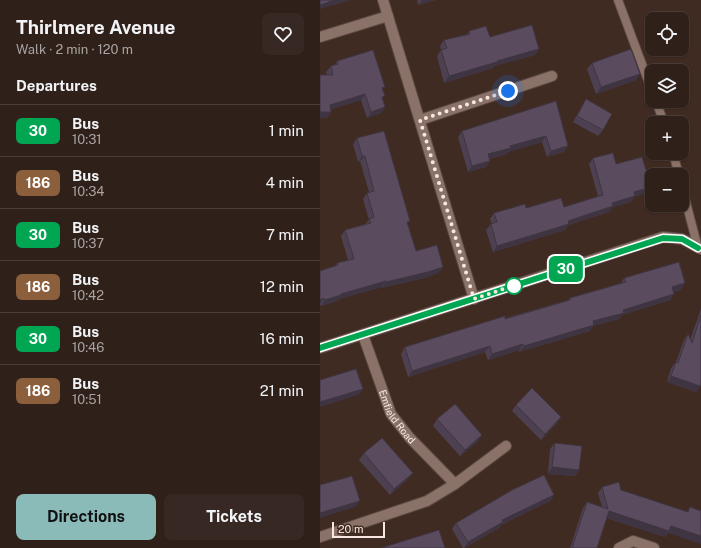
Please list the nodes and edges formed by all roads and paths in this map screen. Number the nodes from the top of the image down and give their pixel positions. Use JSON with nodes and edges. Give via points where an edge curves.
{"nodes":[{"id":1,"x":383,"y":0,"type":"edge"},
{"id":2,"x":618,"y":0,"type":"edge"},
{"id":3,"x":388,"y":16,"type":"junction"},
{"id":4,"x":320,"y":37,"type":"edge"},
{"id":5,"x":645,"y":72,"type":"edge"},
{"id":6,"x":552,"y":76,"type":"dead end"},
{"id":7,"x":420,"y":120,"type":"junction"},
{"id":8,"x":689,"y":212,"type":"edge"},
{"id":9,"x":699,"y":248,"type":"edge"},
{"id":10,"x":474,"y":299,"type":"junction"},
{"id":11,"x":363,"y":335,"type":"junction"},
{"id":12,"x":320,"y":348,"type":"edge"},
{"id":13,"x":506,"y":446,"type":"dead end"},
{"id":14,"x":455,"y":484,"type":"junction"},
{"id":15,"x":320,"y":537,"type":"edge"},
{"id":16,"x":619,"y":548,"type":"edge"},
{"id":17,"x":654,"y":548,"type":"edge"}],
"edges":[{"from":1,"to":3,"type":"street"},
{"from":2,"to":5,"type":"lane"},
{"from":3,"to":4,"type":"street"},
{"from":3,"to":7,"type":"street"},
{"from":6,"to":7,"type":"street"},
{"from":7,"to":10,"type":"street"},
{"from":8,"to":9,"type":"lane"},
{"from":9,"to":10,"type":"street","via":[[682,239],[663,238]]},
{"from":10,"to":11,"type":"street"},
{"from":11,"to":12,"type":"street"},
{"from":11,"to":14,"type":"street","name":"Emfield Road","via":[[391,414],[410,438]]},
{"from":13,"to":14,"type":"street"},
{"from":14,"to":15,"type":"street","via":[[427,501]]},
{"from":16,"to":17,"type":"street","via":[[633,541]]}]}
